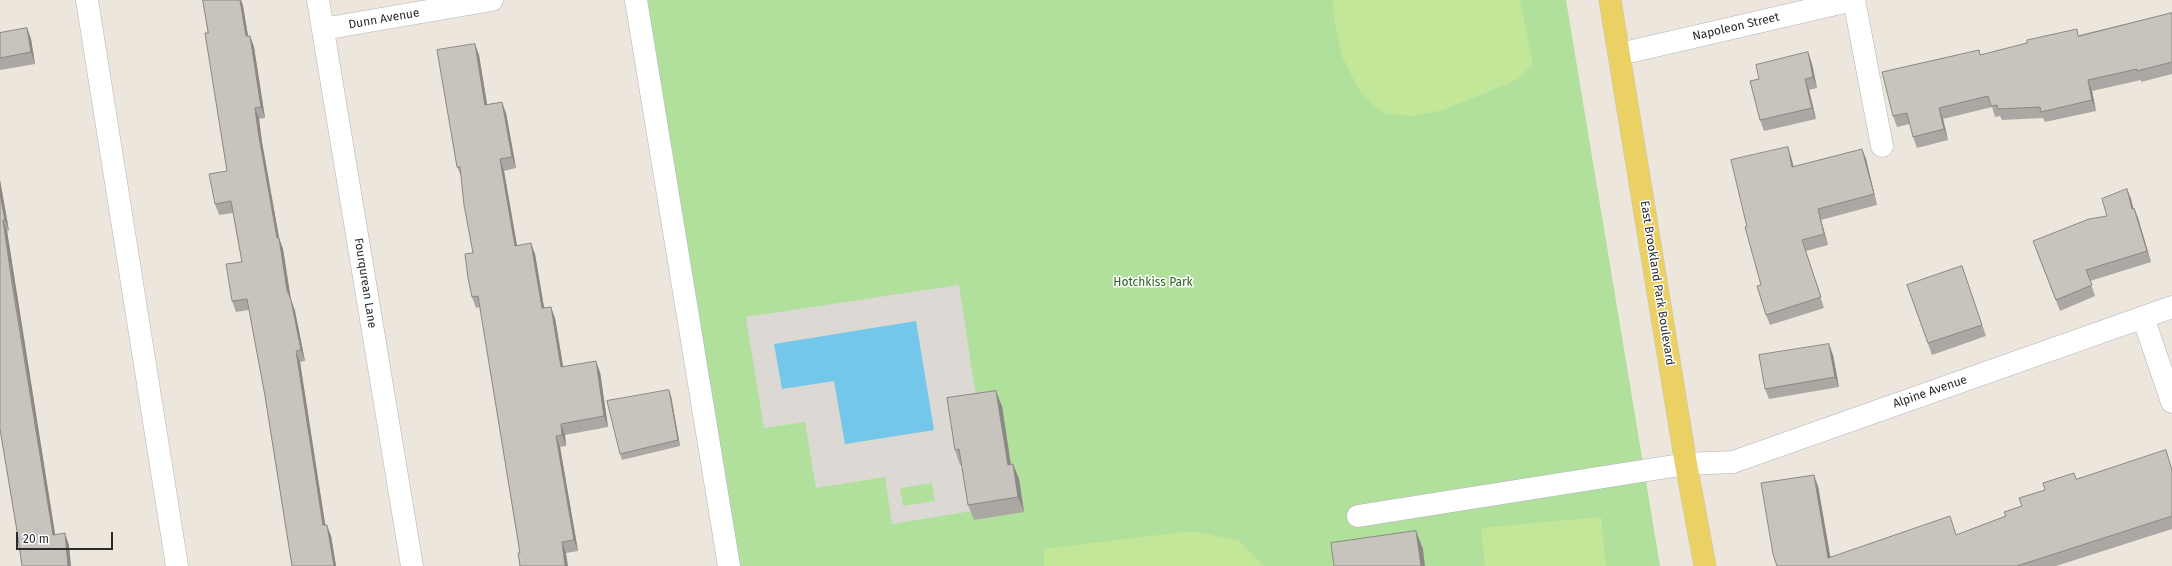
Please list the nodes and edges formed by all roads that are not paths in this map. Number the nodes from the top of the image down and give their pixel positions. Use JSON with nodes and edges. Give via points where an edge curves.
{"nodes":[{"id":1,"x":87,"y":0,"type":"edge"},
{"id":2,"x":318,"y":0,"type":"edge"},
{"id":3,"x":492,"y":0,"type":"edge"},
{"id":4,"x":636,"y":0,"type":"edge"},
{"id":5,"x":1610,"y":0,"type":"edge"},
{"id":6,"x":1854,"y":0,"type":"edge"},
{"id":7,"x":323,"y":29,"type":"junction"},
{"id":8,"x":1620,"y":54,"type":"junction"},
{"id":9,"x":1882,"y":146,"type":"dead end"},
{"id":10,"x":2172,"y":308,"type":"edge"},
{"id":11,"x":2142,"y":317,"type":"junction"},
{"id":12,"x":2172,"y":402,"type":"edge"},
{"id":13,"x":1686,"y":464,"type":"junction"},
{"id":14,"x":1358,"y":516,"type":"dead end"},
{"id":15,"x":177,"y":566,"type":"edge"},
{"id":16,"x":412,"y":566,"type":"edge"},
{"id":17,"x":728,"y":566,"type":"edge"},
{"id":18,"x":1705,"y":566,"type":"edge"}],
"edges":[{"from":1,"to":15,"type":"street"},
{"from":2,"to":7,"type":"street","name":"Fourqurean Lane"},
{"from":3,"to":7,"type":"street","name":"Dunn Avenue"},
{"from":4,"to":17,"type":"street"},
{"from":5,"to":8,"type":"main road","name":"East Brookland Park Boulevard"},
{"from":6,"to":8,"type":"street","name":"Napoleon Street"},
{"from":6,"to":9,"type":"street"},
{"from":7,"to":16,"type":"street","name":"Fourqurean Lane"},
{"from":8,"to":13,"type":"main road","name":"East Brookland Park Boulevard"},
{"from":10,"to":11,"type":"street","name":"Alpine Avenue"},
{"from":11,"to":12,"type":"street"},
{"from":11,"to":13,"type":"street","name":"Alpine Avenue","via":[[1733,462]]},
{"from":13,"to":14,"type":"street","name":"Alpine Avenue"},
{"from":13,"to":18,"type":"main road","name":"East Brookland Park Boulevard"}]}
